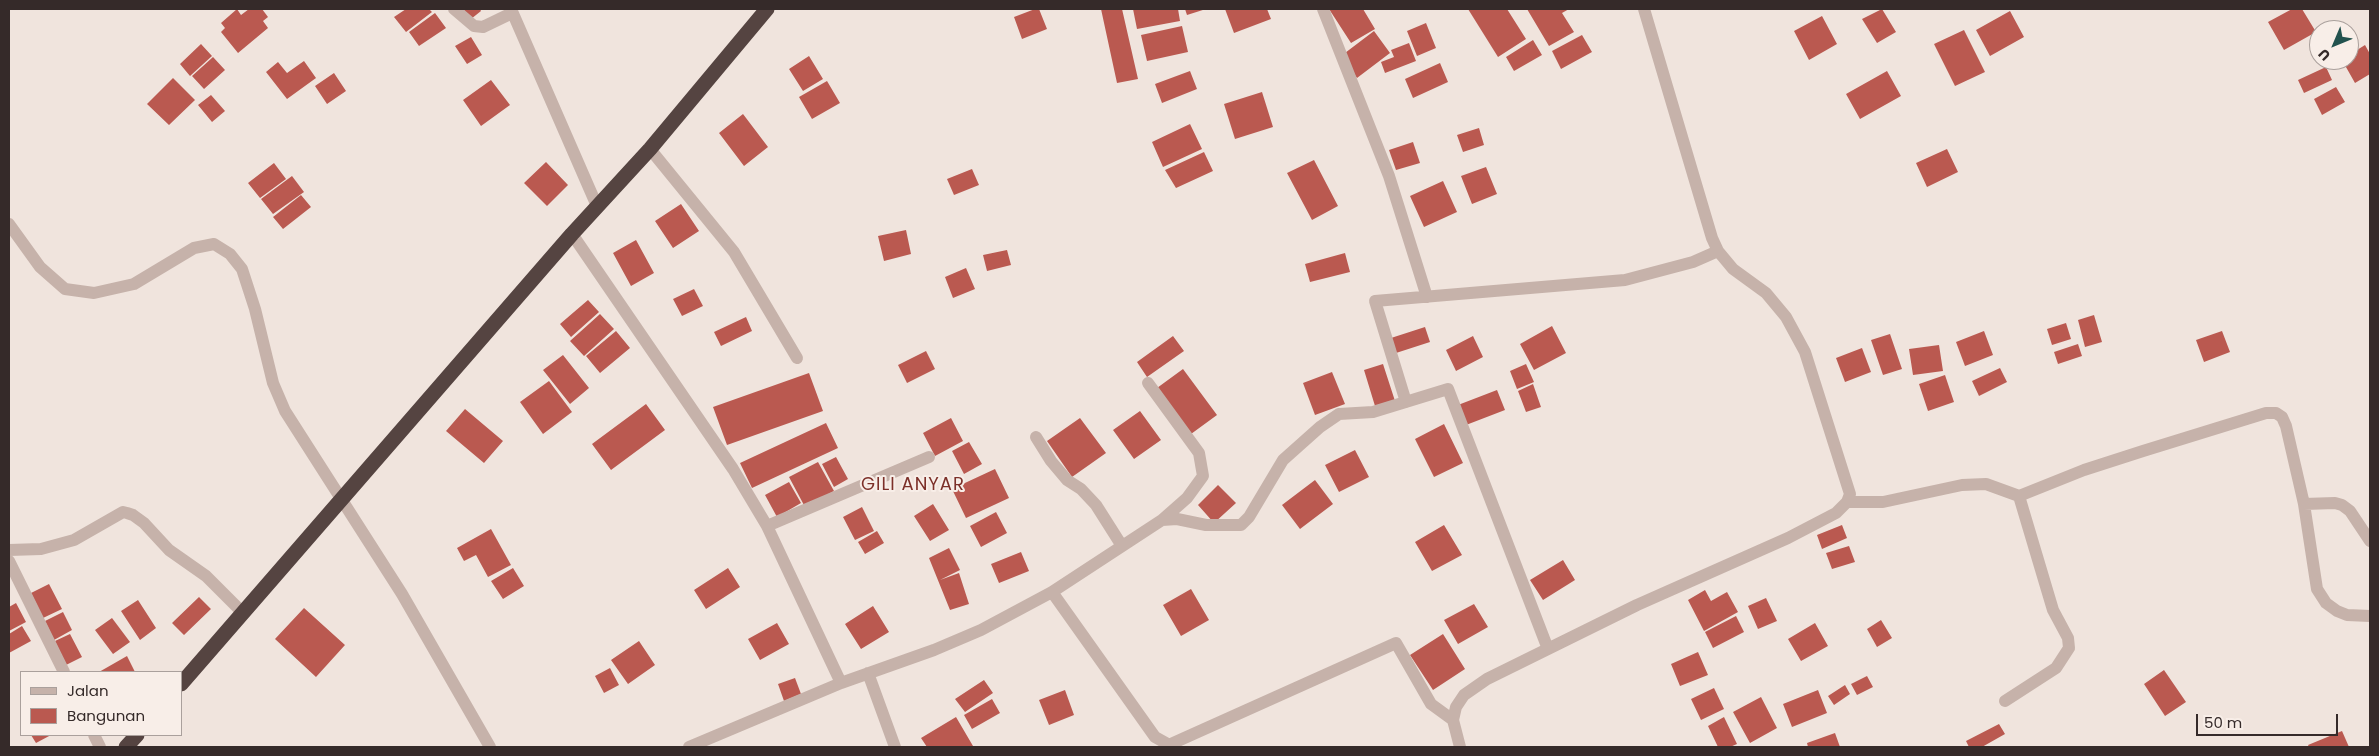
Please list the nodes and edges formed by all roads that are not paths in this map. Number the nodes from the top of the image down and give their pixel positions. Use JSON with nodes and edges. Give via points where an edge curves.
{"nodes":[{"id":1,"x":454,"y":9,"type":"edge"},
{"id":2,"x":767,"y":9,"type":"edge"},
{"id":3,"x":1323,"y":9,"type":"edge"},
{"id":4,"x":1644,"y":9,"type":"edge"},
{"id":5,"x":511,"y":11,"type":"edge"},
{"id":6,"x":650,"y":149,"type":"junction"},
{"id":7,"x":596,"y":206,"type":"junction"},
{"id":8,"x":9,"y":224,"type":"edge"},
{"id":9,"x":572,"y":234,"type":"junction"},
{"id":10,"x":1718,"y":251,"type":"junction"},
{"id":11,"x":1427,"y":297,"type":"junction"},
{"id":12,"x":797,"y":358,"type":"dead end"},
{"id":13,"x":1148,"y":383,"type":"dead end"},
{"id":14,"x":1406,"y":402,"type":"junction"},
{"id":15,"x":1036,"y":437,"type":"dead end"},
{"id":16,"x":929,"y":458,"type":"dead end"},
{"id":17,"x":2019,"y":496,"type":"junction"},
{"id":18,"x":342,"y":499,"type":"junction"},
{"id":19,"x":1847,"y":502,"type":"junction"},
{"id":20,"x":2304,"y":504,"type":"junction"},
{"id":21,"x":1162,"y":520,"type":"junction"},
{"id":22,"x":767,"y":526,"type":"junction"},
{"id":23,"x":2370,"y":541,"type":"edge"},
{"id":24,"x":1122,"y":546,"type":"junction"},
{"id":25,"x":9,"y":550,"type":"edge"},
{"id":26,"x":9,"y":561,"type":"edge"},
{"id":27,"x":1052,"y":592,"type":"junction"},
{"id":28,"x":243,"y":613,"type":"junction"},
{"id":29,"x":2370,"y":616,"type":"edge"},
{"id":30,"x":1548,"y":649,"type":"junction"},
{"id":31,"x":64,"y":671,"type":"edge"},
{"id":32,"x":868,"y":673,"type":"junction"},
{"id":33,"x":182,"y":683,"type":"edge"},
{"id":34,"x":841,"y":684,"type":"junction"},
{"id":35,"x":2005,"y":702,"type":"dead end"},
{"id":36,"x":1453,"y":720,"type":"junction"},
{"id":37,"x":136,"y":736,"type":"edge"},
{"id":38,"x":1172,"y":746,"type":"edge"},
{"id":39,"x":126,"y":747,"type":"edge"},
{"id":40,"x":490,"y":747,"type":"edge"},
{"id":41,"x":689,"y":747,"type":"edge"},
{"id":42,"x":895,"y":747,"type":"edge"},
{"id":43,"x":1460,"y":747,"type":"edge"}],
"edges":[{"from":1,"to":5,"type":"street","via":[[474,26],[483,27]]},
{"from":2,"to":6,"type":"highway"},
{"from":3,"to":11,"type":"street","via":[[1389,176]]},
{"from":4,"to":10,"type":"street"},
{"from":5,"to":7,"type":"street"},
{"from":6,"to":7,"type":"highway"},
{"from":6,"to":12,"type":"street","via":[[734,252]]},
{"from":7,"to":9,"type":"highway"},
{"from":8,"to":18,"type":"street","via":[[40,267],[65,289],[94,293],[134,284],[194,248],[214,244],[230,254],[242,269],[273,383],[285,411]]},
{"from":9,"to":18,"type":"highway"},
{"from":9,"to":22,"type":"street","via":[[725,457]]},
{"from":10,"to":11,"type":"street","via":[[1693,262],[1624,280]]},
{"from":10,"to":19,"type":"street","via":[[1733,269],[1771,299],[1786,317],[1804,352],[1850,494]]},
{"from":11,"to":14,"type":"street","via":[[1375,301]]},
{"from":13,"to":21,"type":"street","via":[[1199,453],[1203,476],[1187,498]]},
{"from":14,"to":21,"type":"street","via":[[1373,412],[1339,414],[1320,427],[1283,460],[1241,525]]},
{"from":14,"to":30,"type":"street","via":[[1448,389]]},
{"from":15,"to":24,"type":"street","via":[[1067,480],[1096,505]]},
{"from":16,"to":22,"type":"street"},
{"from":17,"to":19,"type":"street","via":[[1986,484],[1962,485],[1883,502]]},
{"from":17,"to":20,"type":"street","via":[[2135,453],[2266,413],[2276,413],[2286,426]]},
{"from":17,"to":35,"type":"street","via":[[2052,610],[2068,638],[2069,648],[2056,668]]},
{"from":18,"to":28,"type":"highway"},
{"from":18,"to":40,"type":"street","via":[[402,594]]},
{"from":19,"to":30,"type":"street","via":[[1836,513],[1788,538]]},
{"from":20,"to":23,"type":"street","via":[[2335,502],[2342,505],[2350,511]]},
{"from":20,"to":29,"type":"street","via":[[2317,589],[2326,603],[2337,611]]},
{"from":21,"to":24,"type":"street"},
{"from":22,"to":34,"type":"street"},
{"from":24,"to":27,"type":"street"},
{"from":25,"to":28,"type":"street","via":[[41,549],[74,540],[123,512],[127,513],[144,523],[169,550],[206,576]]},
{"from":26,"to":31,"type":"street"},
{"from":27,"to":32,"type":"street","via":[[981,630]]},
{"from":27,"to":38,"type":"street","via":[[1156,736]]},
{"from":28,"to":33,"type":"highway"},
{"from":30,"to":36,"type":"street","via":[[1487,679],[1464,695]]},
{"from":32,"to":34,"type":"street"},
{"from":32,"to":42,"type":"street"},
{"from":34,"to":41,"type":"street"},
{"from":36,"to":38,"type":"street","via":[[1431,704],[1396,643]]},
{"from":36,"to":43,"type":"street"},
{"from":37,"to":39,"type":"highway"}]}
